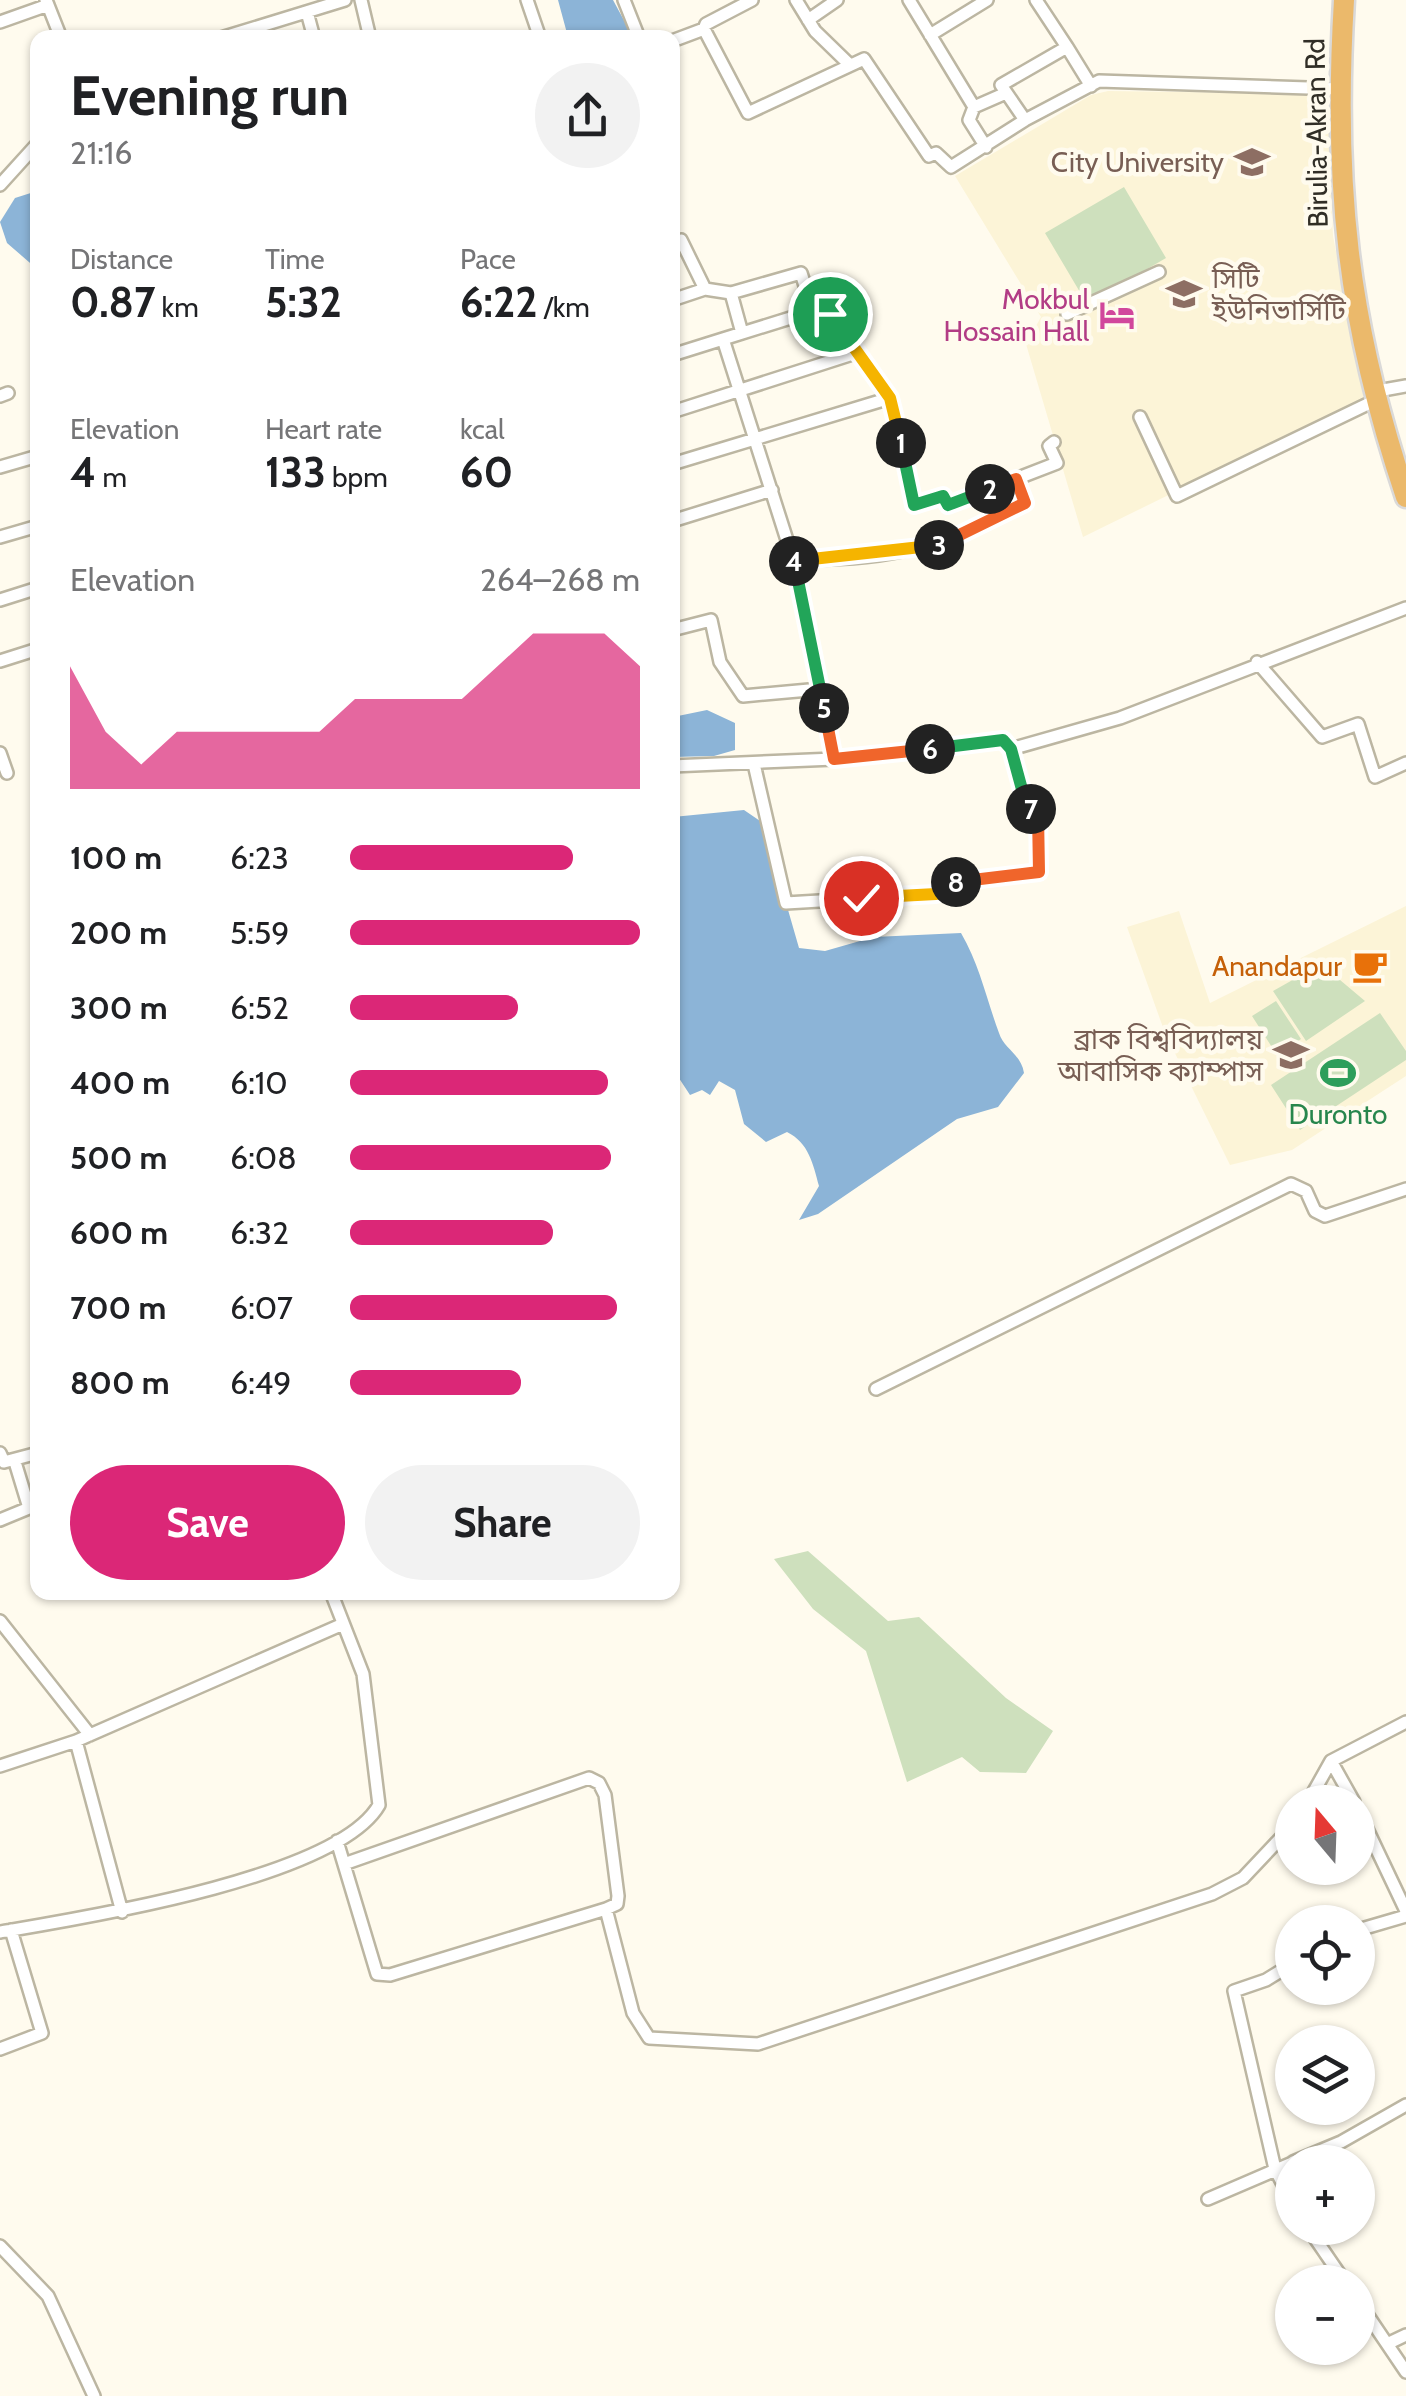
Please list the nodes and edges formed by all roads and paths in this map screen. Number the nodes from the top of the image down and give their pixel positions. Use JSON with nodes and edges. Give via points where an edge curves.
{"nodes":[{"id":1,"x":345,"y":0,"type":"edge"},
{"id":2,"x":361,"y":0,"type":"edge"},
{"id":3,"x":527,"y":0,"type":"edge"},
{"id":4,"x":624,"y":0,"type":"edge"},
{"id":5,"x":752,"y":0,"type":"edge"},
{"id":6,"x":796,"y":0,"type":"edge"},
{"id":7,"x":838,"y":0,"type":"edge"},
{"id":8,"x":909,"y":0,"type":"edge"},
{"id":9,"x":987,"y":0,"type":"edge"},
{"id":10,"x":1036,"y":0,"type":"edge"},
{"id":11,"x":1344,"y":0,"type":"edge"},
{"id":12,"x":47,"y":2,"type":"edge"},
{"id":13,"x":306,"y":12,"type":"junction"},
{"id":14,"x":808,"y":20,"type":"junction"},
{"id":15,"x":0,"y":22,"type":"edge"},
{"id":16,"x":704,"y":29,"type":"junction"},
{"id":17,"x":58,"y":30,"type":"edge"},
{"id":18,"x":247,"y":30,"type":"edge"},
{"id":19,"x":312,"y":30,"type":"edge"},
{"id":20,"x":368,"y":30,"type":"edge"},
{"id":21,"x":536,"y":30,"type":"edge"},
{"id":22,"x":636,"y":30,"type":"edge"},
{"id":23,"x":930,"y":35,"type":"junction"},
{"id":24,"x":680,"y":39,"type":"edge"},
{"id":25,"x":1066,"y":47,"type":"junction"},
{"id":26,"x":850,"y":66,"type":"junction"},
{"id":27,"x":1091,"y":86,"type":"junction"},
{"id":28,"x":1339,"y":89,"type":"junction"},
{"id":29,"x":1006,"y":94,"type":"junction"},
{"id":30,"x":974,"y":107,"type":"junction"},
{"id":31,"x":1025,"y":120,"type":"junction"},
{"id":32,"x":986,"y":147,"type":"junction"},
{"id":33,"x":30,"y":152,"type":"edge"},
{"id":34,"x":0,"y":185,"type":"edge"},
{"id":35,"x":680,"y":240,"type":"edge"},
{"id":36,"x":1159,"y":272,"type":"dead end"},
{"id":37,"x":706,"y":289,"type":"junction"},
{"id":38,"x":731,"y":293,"type":"junction"},
{"id":39,"x":680,"y":297,"type":"edge"},
{"id":40,"x":813,"y":311,"type":"junction"},
{"id":41,"x":1066,"y":314,"type":"dead end"},
{"id":42,"x":742,"y":333,"type":"junction"},
{"id":43,"x":723,"y":339,"type":"junction"},
{"id":44,"x":680,"y":352,"type":"edge"},
{"id":45,"x":859,"y":352,"type":"junction"},
{"id":46,"x":1406,"y":386,"type":"edge"},
{"id":47,"x":739,"y":390,"type":"junction"},
{"id":48,"x":1373,"y":397,"type":"junction"},
{"id":49,"x":890,"y":398,"type":"junction"},
{"id":50,"x":680,"y":409,"type":"edge"},
{"id":51,"x":1140,"y":417,"type":"dead end"},
{"id":52,"x":756,"y":438,"type":"junction"},
{"id":53,"x":1054,"y":442,"type":"dead end"},
{"id":54,"x":30,"y":458,"type":"edge"},
{"id":55,"x":680,"y":462,"type":"edge"},
{"id":56,"x":0,"y":467,"type":"edge"},
{"id":57,"x":1016,"y":479,"type":"junction"},
{"id":58,"x":772,"y":490,"type":"junction"},
{"id":59,"x":1406,"y":496,"type":"edge"},
{"id":60,"x":680,"y":519,"type":"edge"},
{"id":61,"x":30,"y":528,"type":"edge"},
{"id":62,"x":0,"y":537,"type":"edge"},
{"id":63,"x":793,"y":558,"type":"junction"},
{"id":64,"x":30,"y":591,"type":"edge"},
{"id":65,"x":0,"y":600,"type":"edge"},
{"id":66,"x":1406,"y":608,"type":"edge"},
{"id":67,"x":680,"y":628,"type":"edge"},
{"id":68,"x":30,"y":652,"type":"edge"},
{"id":69,"x":0,"y":661,"type":"edge"},
{"id":70,"x":1257,"y":662,"type":"junction"},
{"id":71,"x":820,"y":689,"type":"junction"},
{"id":72,"x":1011,"y":749,"type":"junction"},
{"id":73,"x":0,"y":753,"type":"edge"},
{"id":74,"x":834,"y":759,"type":"junction"},
{"id":75,"x":1406,"y":763,"type":"edge"},
{"id":76,"x":754,"y":764,"type":"junction"},
{"id":77,"x":680,"y":766,"type":"edge"},
{"id":78,"x":6,"y":773,"type":"dead end"},
{"id":79,"x":1406,"y":1189,"type":"edge"},
{"id":80,"x":876,"y":1389,"type":"dead end"},
{"id":81,"x":0,"y":1453,"type":"edge"},
{"id":82,"x":30,"y":1457,"type":"edge"},
{"id":83,"x":15,"y":1462,"type":"junction"},
{"id":84,"x":0,"y":1520,"type":"edge"},
{"id":85,"x":333,"y":1600,"type":"edge"},
{"id":86,"x":0,"y":1621,"type":"edge"},
{"id":87,"x":343,"y":1624,"type":"junction"},
{"id":88,"x":1406,"y":1722,"type":"edge"},
{"id":89,"x":90,"y":1735,"type":"junction"},
{"id":90,"x":76,"y":1741,"type":"junction"},
{"id":91,"x":1331,"y":1762,"type":"junction"},
{"id":92,"x":0,"y":1766,"type":"edge"},
{"id":93,"x":1318,"y":1785,"type":"edge"},
{"id":94,"x":1344,"y":1785,"type":"edge"},
{"id":95,"x":337,"y":1841,"type":"junction"},
{"id":96,"x":1275,"y":1844,"type":"edge"},
{"id":97,"x":1375,"y":1846,"type":"edge"},
{"id":98,"x":344,"y":1864,"type":"junction"},
{"id":99,"x":606,"y":1909,"type":"junction"},
{"id":100,"x":122,"y":1912,"type":"junction"},
{"id":101,"x":1406,"y":1913,"type":"edge"},
{"id":102,"x":1375,"y":1924,"type":"edge"},
{"id":103,"x":6,"y":1931,"type":"edge"},
{"id":104,"x":1275,"y":1972,"type":"edge"},
{"id":105,"x":0,"y":2049,"type":"edge"},
{"id":106,"x":1406,"y":2105,"type":"edge"},
{"id":107,"x":1334,"y":2145,"type":"edge"},
{"id":108,"x":1275,"y":2169,"type":"joint"},
{"id":109,"x":1208,"y":2199,"type":"dead end"},
{"id":110,"x":0,"y":2246,"type":"edge"},
{"id":111,"x":1375,"y":2327,"type":"edge"},
{"id":112,"x":1406,"y":2335,"type":"edge"},
{"id":113,"x":1387,"y":2344,"type":"junction"},
{"id":114,"x":1406,"y":2372,"type":"edge"},
{"id":115,"x":94,"y":2396,"type":"edge"}],
"edges":[{"from":1,"to":13,"type":"street"},
{"from":2,"to":20,"type":"street"},
{"from":3,"to":21,"type":"street"},
{"from":4,"to":22,"type":"street"},
{"from":5,"to":16,"type":"street"},
{"from":6,"to":14,"type":"street"},
{"from":7,"to":14,"type":"street"},
{"from":8,"to":23,"type":"street"},
{"from":9,"to":23,"type":"street"},
{"from":10,"to":25,"type":"street"},
{"from":11,"to":28,"type":"highway","name":"Birulia-Akran Rd"},
{"from":12,"to":15,"type":"street"},
{"from":12,"to":17,"type":"street"},
{"from":13,"to":18,"type":"street"},
{"from":13,"to":19,"type":"street"},
{"from":14,"to":26,"type":"street"},
{"from":16,"to":24,"type":"street"},
{"from":16,"to":26,"type":"street","via":[[748,112]]},
{"from":23,"to":30,"type":"street"},
{"from":25,"to":27,"type":"street"},
{"from":25,"to":29,"type":"street","via":[[1001,86]]},
{"from":26,"to":32,"type":"street","via":[[864,59],[929,156],[936,153],[951,168]]},
{"from":27,"to":28,"type":"street"},
{"from":27,"to":31,"type":"street"},
{"from":28,"to":48,"type":"highway","name":"Birulia-Akran Rd","via":[[1340,194]]},
{"from":29,"to":30,"type":"street"},
{"from":29,"to":31,"type":"street"},
{"from":30,"to":32,"type":"street","via":[[969,120]]},
{"from":31,"to":32,"type":"street"},
{"from":33,"to":34,"type":"street"},
{"from":35,"to":37,"type":"street"},
{"from":36,"to":41,"type":"street"},
{"from":37,"to":38,"type":"street"},
{"from":37,"to":39,"type":"street"},
{"from":38,"to":40,"type":"street","via":[[801,273]]},
{"from":38,"to":42,"type":"street"},
{"from":40,"to":42,"type":"street"},
{"from":40,"to":45,"type":"street","via":[[830,314]]},
{"from":42,"to":43,"type":"street"},
{"from":43,"to":44,"type":"street"},
{"from":43,"to":47,"type":"street"},
{"from":45,"to":47,"type":"street"},
{"from":45,"to":49,"type":"street"},
{"from":46,"to":48,"type":"street"},
{"from":47,"to":50,"type":"street"},
{"from":47,"to":52,"type":"street"},
{"from":48,"to":51,"type":"street","via":[[1178,496]]},
{"from":48,"to":59,"type":"highway","name":"Birulia-Akran Rd"},
{"from":49,"to":52,"type":"street"},
{"from":49,"to":57,"type":"street","via":[[914,505],[943,496],[948,505]]},
{"from":52,"to":55,"type":"street"},
{"from":52,"to":58,"type":"street"},
{"from":53,"to":57,"type":"street","via":[[1049,446],[1056,463]]},
{"from":54,"to":56,"type":"street"},
{"from":57,"to":63,"type":"street","via":[[1025,503],[959,538],[902,551]]},
{"from":58,"to":60,"type":"street"},
{"from":58,"to":63,"type":"street"},
{"from":61,"to":62,"type":"street"},
{"from":63,"to":71,"type":"street"},
{"from":64,"to":65,"type":"street"},
{"from":66,"to":70,"type":"street"},
{"from":67,"to":71,"type":"street","via":[[711,620],[720,662],[743,696]]},
{"from":68,"to":69,"type":"street"},
{"from":70,"to":72,"type":"street","via":[[1120,718]]},
{"from":70,"to":75,"type":"street","via":[[1322,737],[1358,724],[1374,777]]},
{"from":71,"to":74,"type":"street"},
{"from":72,"to":74,"type":"street","via":[[1003,740]]},
{"from":72,"to":76,"type":"street","via":[[1026,804],[1038,814],[1039,872],[956,882],[936,894],[786,903]]},
{"from":73,"to":78,"type":"street"},
{"from":74,"to":76,"type":"street"},
{"from":76,"to":77,"type":"street"},
{"from":79,"to":80,"type":"street","via":[[1325,1216],[1315,1211],[1306,1190],[1291,1184]]},
{"from":81,"to":83,"type":"street","via":[[4,1462]]},
{"from":82,"to":83,"type":"street"},
{"from":83,"to":84,"type":"street","via":[[29,1508]]},
{"from":85,"to":87,"type":"street"},
{"from":86,"to":89,"type":"street"},
{"from":87,"to":89,"type":"street"},
{"from":87,"to":95,"type":"street","via":[[363,1674],[379,1805],[372,1818]]},
{"from":88,"to":91,"type":"street"},
{"from":89,"to":90,"type":"street"},
{"from":90,"to":92,"type":"street"},
{"from":90,"to":100,"type":"street"},
{"from":91,"to":93,"type":"street"},
{"from":91,"to":94,"type":"street"},
{"from":95,"to":98,"type":"street"},
{"from":95,"to":100,"type":"street","via":[[236,1882]]},
{"from":96,"to":99,"type":"street","via":[[1243,1878],[1212,1894],[758,2044],[649,2038],[633,2013]]},
{"from":97,"to":101,"type":"street"},
{"from":98,"to":99,"type":"street","via":[[378,1974]]},
{"from":98,"to":99,"type":"street","via":[[589,1778],[605,1795],[614,1862],[618,1904]]},
{"from":100,"to":103,"type":"street"},
{"from":101,"to":102,"type":"street"},
{"from":103,"to":105,"type":"street","via":[[42,2034]]},
{"from":104,"to":108,"type":"street","via":[[1234,1991]]},
{"from":106,"to":107,"type":"street"},
{"from":108,"to":109,"type":"street"},
{"from":110,"to":115,"type":"street","via":[[48,2296]]},
{"from":111,"to":113,"type":"street"},
{"from":112,"to":113,"type":"street"},
{"from":113,"to":114,"type":"street"}]}
